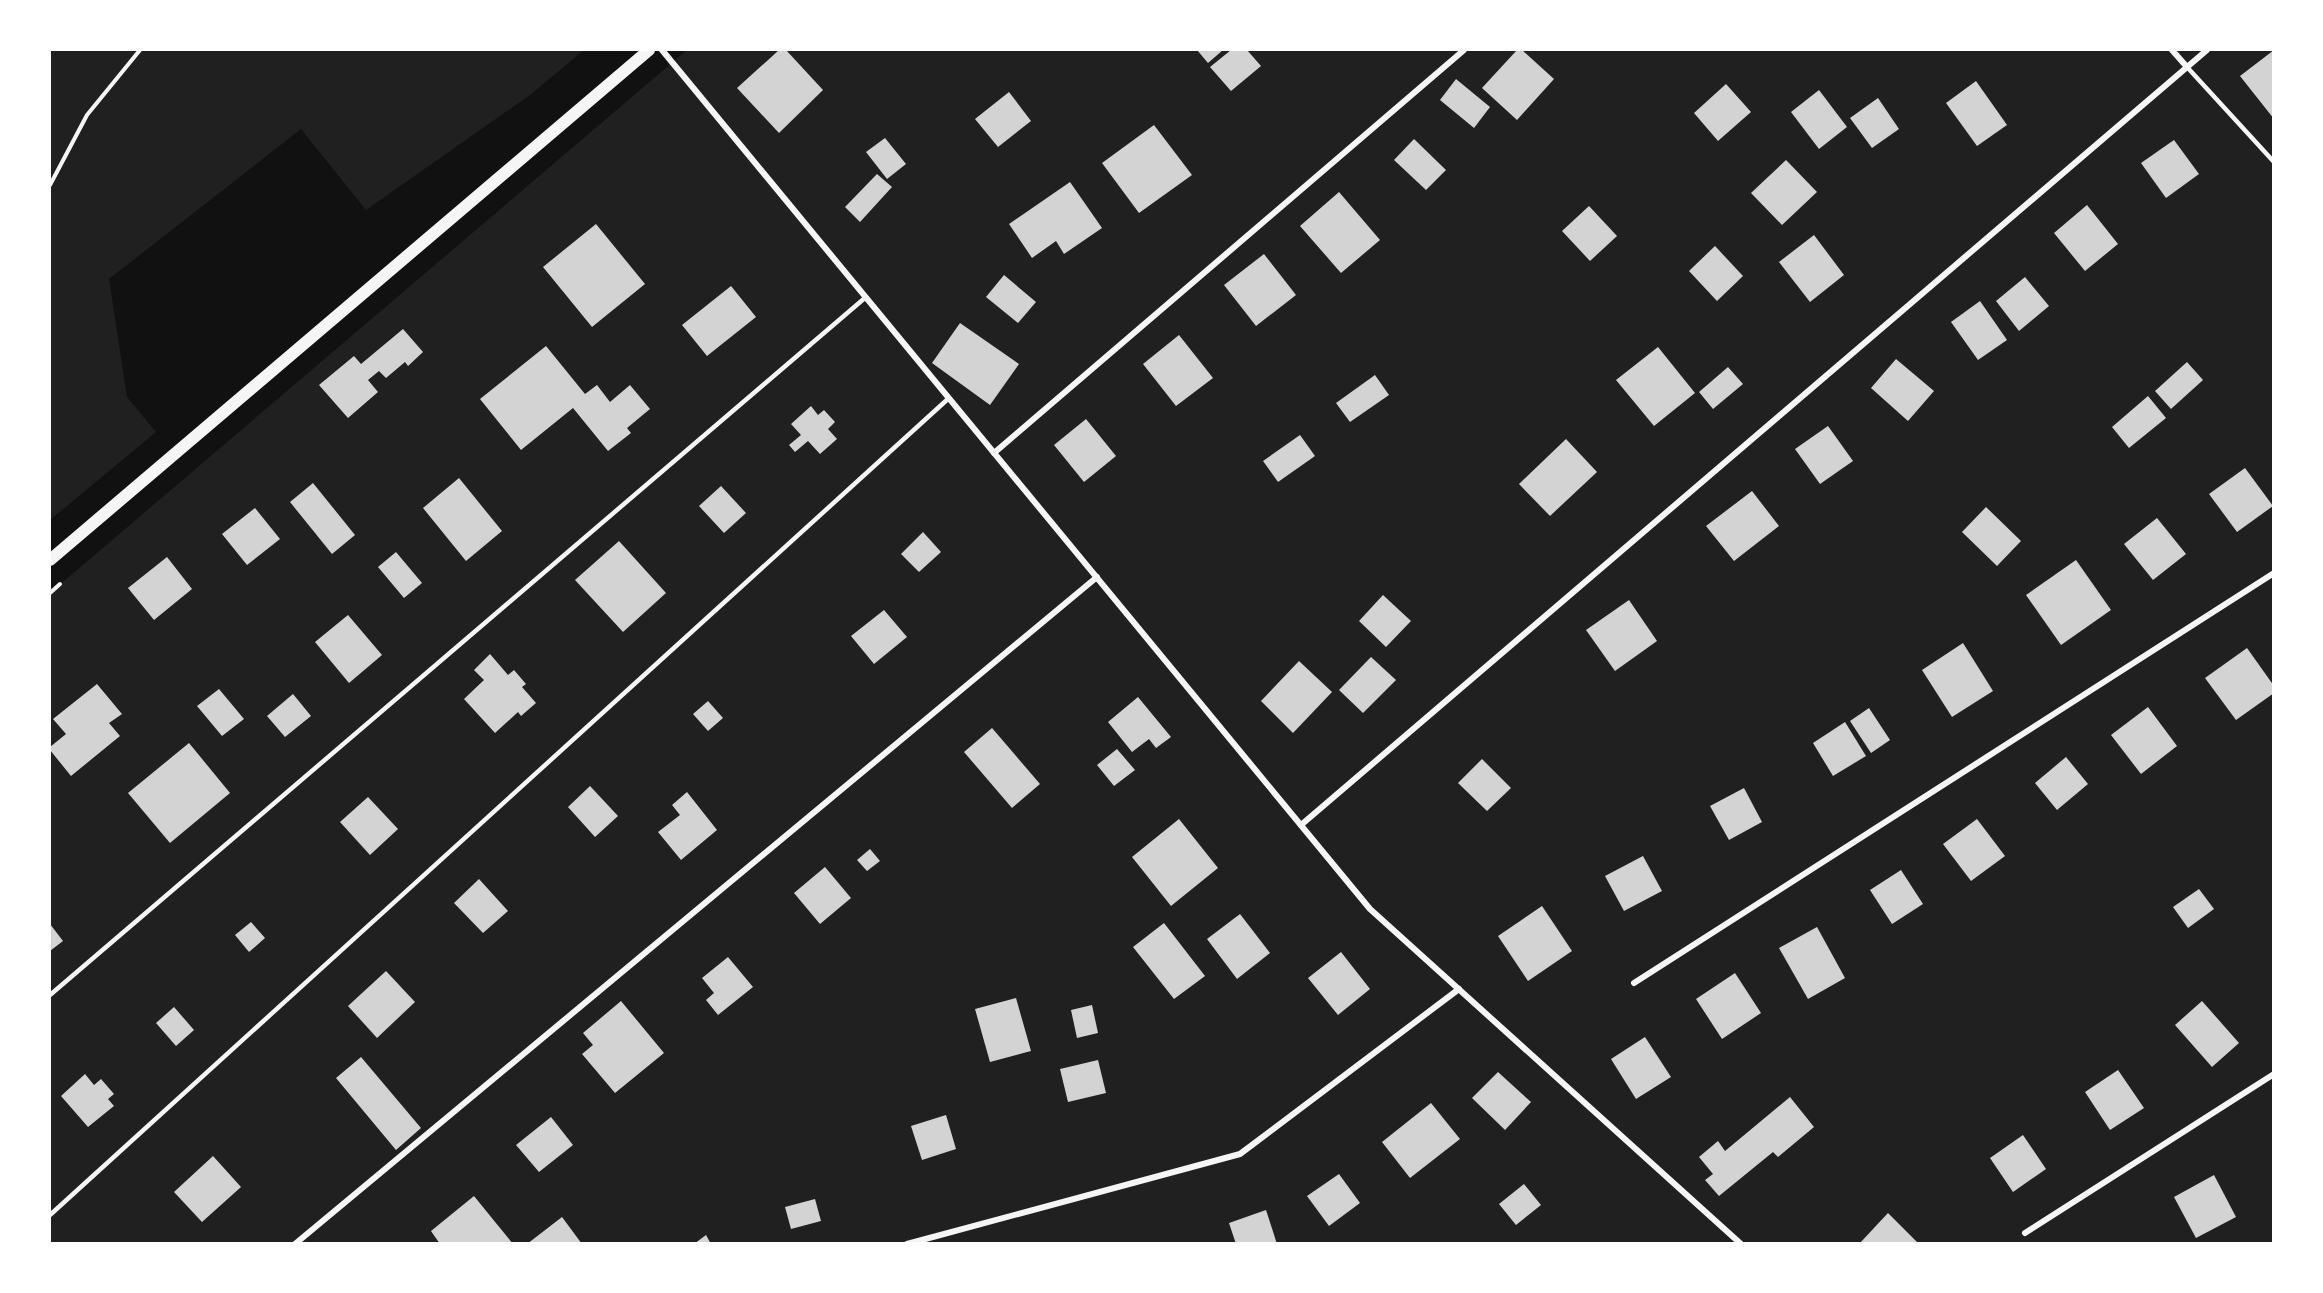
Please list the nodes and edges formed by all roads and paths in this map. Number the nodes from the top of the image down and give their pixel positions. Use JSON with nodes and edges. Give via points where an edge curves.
{"nodes":[{"id":1,"x":140,"y":50,"type":"edge"},
{"id":2,"x":648,"y":50,"type":"edge"},
{"id":3,"x":662,"y":50,"type":"edge"},
{"id":4,"x":1464,"y":50,"type":"edge"},
{"id":5,"x":2172,"y":50,"type":"edge"},
{"id":6,"x":2207,"y":50,"type":"edge"},
{"id":7,"x":2187,"y":67,"type":"junction"},
{"id":8,"x":2274,"y":162,"type":"edge"},
{"id":9,"x":50,"y":185,"type":"edge"},
{"id":10,"x":866,"y":297,"type":"junction"},
{"id":11,"x":949,"y":398,"type":"junction"},
{"id":12,"x":994,"y":453,"type":"junction"},
{"id":13,"x":50,"y":560,"type":"edge"},
{"id":14,"x":2274,"y":573,"type":"edge"},
{"id":15,"x":1096,"y":577,"type":"junction"},
{"id":16,"x":1301,"y":825,"type":"junction"},
{"id":17,"x":1634,"y":983,"type":"dead end"},
{"id":18,"x":1459,"y":989,"type":"junction"},
{"id":19,"x":50,"y":995,"type":"edge"},
{"id":20,"x":2274,"y":1074,"type":"edge"},
{"id":21,"x":50,"y":1215,"type":"edge"},
{"id":22,"x":2025,"y":1233,"type":"dead end"},
{"id":23,"x":1739,"y":1241,"type":"edge"},
{"id":24,"x":295,"y":1244,"type":"edge"},
{"id":25,"x":907,"y":1244,"type":"edge"},
{"id":26,"x":1728,"y":1244,"type":"edge"}],
"edges":[{"from":1,"to":9,"type":"path","via":[[87,115]]},
{"from":2,"to":13,"type":"main road"},
{"from":3,"to":10,"type":"street"},
{"from":4,"to":12,"type":"street"},
{"from":5,"to":7,"type":"street"},
{"from":6,"to":7,"type":"street"},
{"from":7,"to":8,"type":"lane"},
{"from":7,"to":16,"type":"street"},
{"from":10,"to":11,"type":"street"},
{"from":10,"to":19,"type":"lane"},
{"from":11,"to":12,"type":"street"},
{"from":11,"to":21,"type":"lane"},
{"from":12,"to":15,"type":"street"},
{"from":14,"to":17,"type":"street"},
{"from":15,"to":16,"type":"street"},
{"from":15,"to":24,"type":"street"},
{"from":16,"to":18,"type":"street","via":[[1370,909]]},
{"from":18,"to":23,"type":"street"},
{"from":18,"to":25,"type":"street","via":[[1240,1154]]},
{"from":20,"to":22,"type":"street"},
{"from":23,"to":26,"type":"street"}]}
